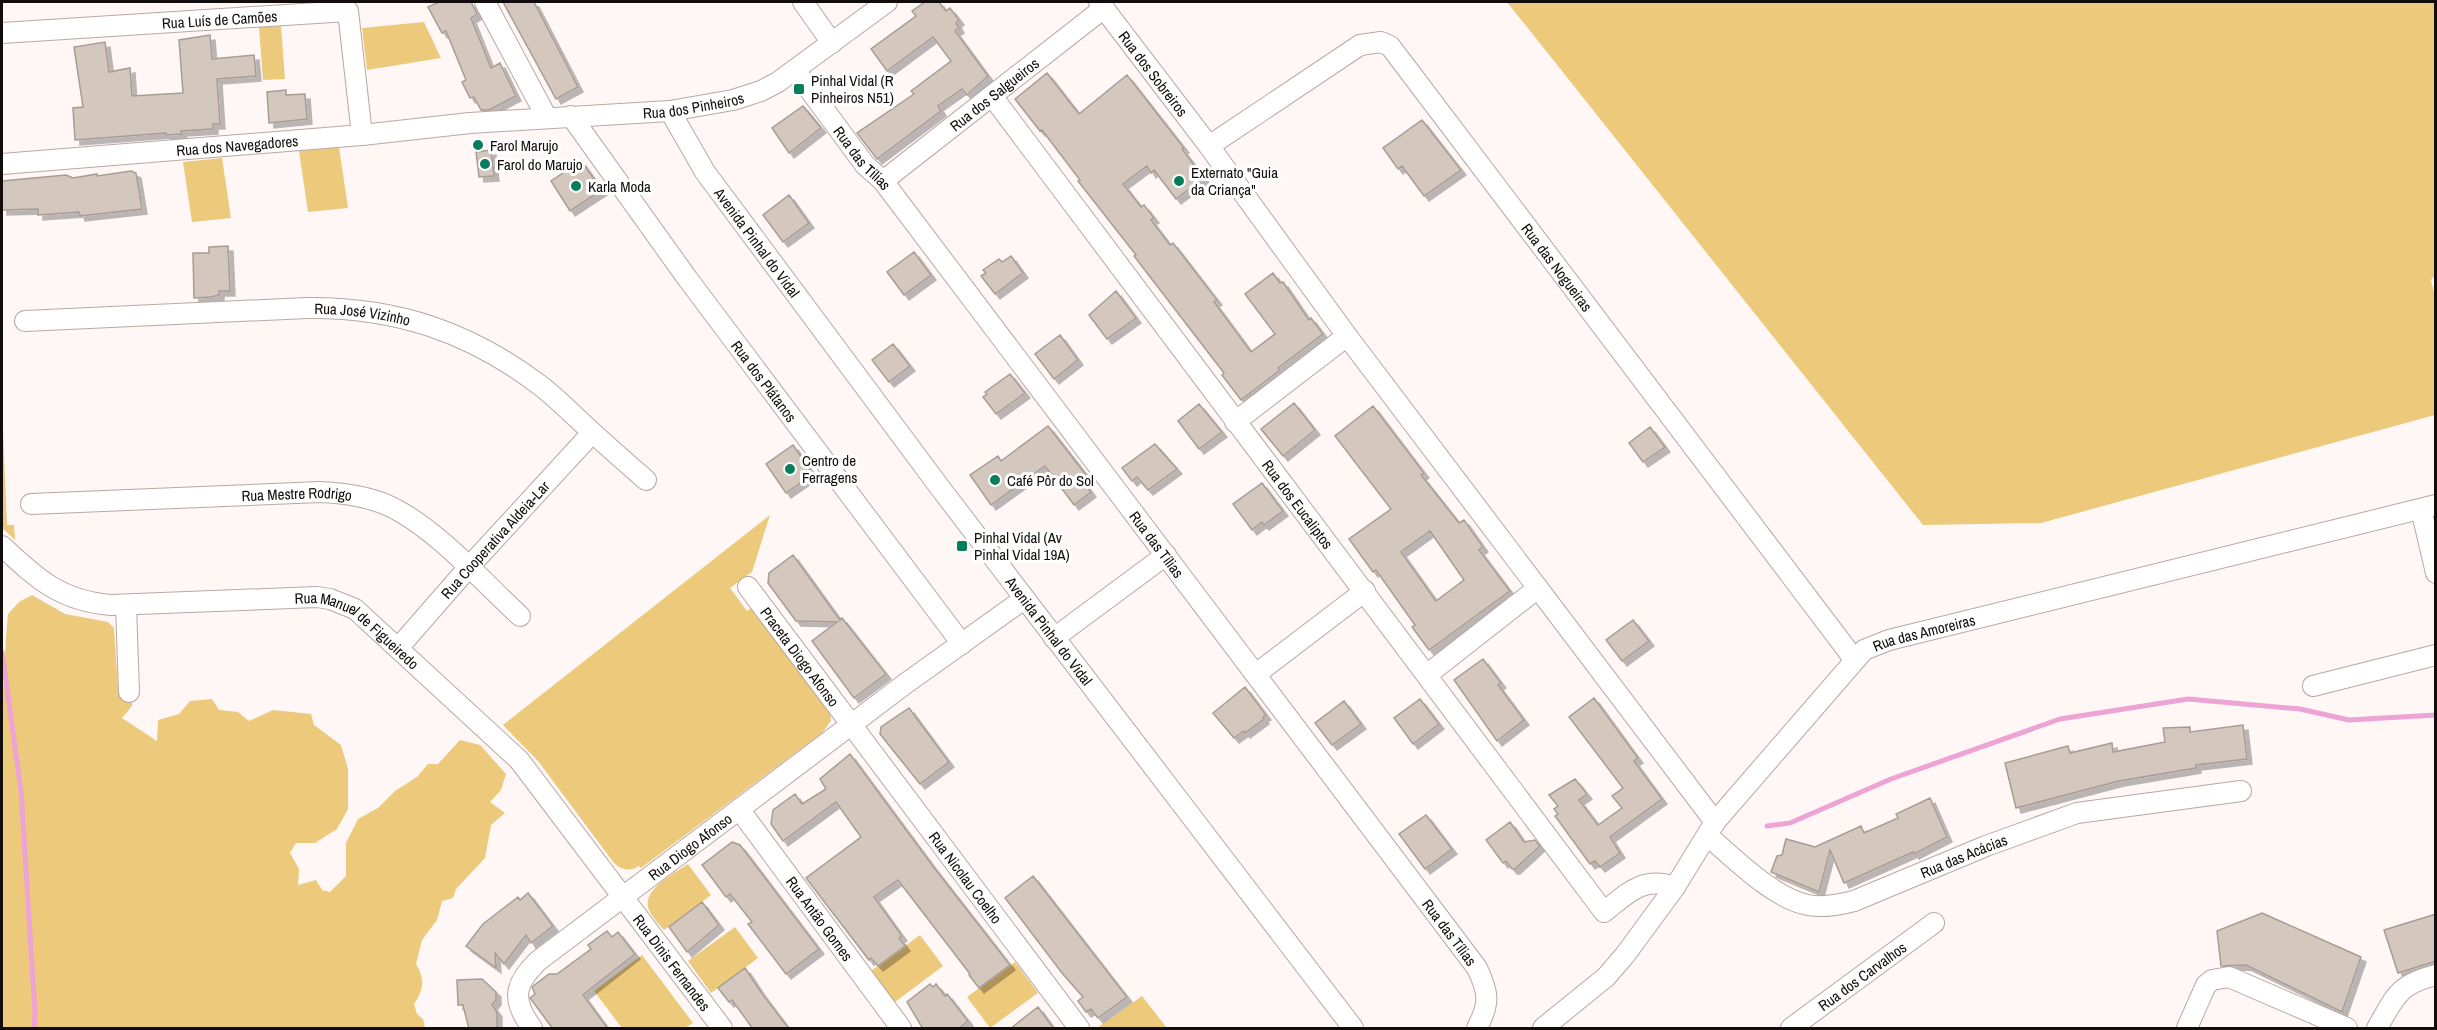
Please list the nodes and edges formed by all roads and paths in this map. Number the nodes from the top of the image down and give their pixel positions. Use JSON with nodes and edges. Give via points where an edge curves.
{"nodes":[{"id":1,"x":485,"y":2,"type":"edge"},
{"id":2,"x":803,"y":2,"type":"edge"},
{"id":3,"x":887,"y":2,"type":"edge"},
{"id":4,"x":1102,"y":5,"type":"edge"},
{"id":5,"x":2,"y":33,"type":"edge"},
{"id":6,"x":832,"y":42,"type":"junction"},
{"id":7,"x":795,"y":70,"type":"junction"},
{"id":8,"x":992,"y":96,"type":"junction"},
{"id":9,"x":670,"y":111,"type":"junction"},
{"id":10,"x":571,"y":117,"type":"junction"},
{"id":11,"x":547,"y":118,"type":"junction"},
{"id":12,"x":470,"y":123,"type":"joint"},
{"id":13,"x":362,"y":135,"type":"junction"},
{"id":14,"x":1209,"y":146,"type":"junction"},
{"id":15,"x":2,"y":164,"type":"edge"},
{"id":16,"x":883,"y":181,"type":"junction"},
{"id":17,"x":25,"y":321,"type":"dead end"},
{"id":18,"x":1347,"y":336,"type":"junction"},
{"id":19,"x":1235,"y":422,"type":"junction"},
{"id":20,"x":592,"y":433,"type":"junction"},
{"id":21,"x":646,"y":480,"type":"dead end"},
{"id":22,"x":31,"y":504,"type":"dead end"},
{"id":23,"x":2428,"y":507,"type":"edge"},
{"id":24,"x":2,"y":546,"type":"edge"},
{"id":25,"x":1166,"y":555,"type":"junction"},
{"id":26,"x":468,"y":567,"type":"junction"},
{"id":27,"x":2436,"y":573,"type":"edge"},
{"id":28,"x":748,"y":587,"type":"dead end"},
{"id":29,"x":1538,"y":588,"type":"junction"},
{"id":30,"x":1365,"y":591,"type":"junction"},
{"id":31,"x":1024,"y":599,"type":"junction"},
{"id":32,"x":126,"y":604,"type":"junction"},
{"id":33,"x":520,"y":616,"type":"dead end"},
{"id":34,"x":1054,"y":638,"type":"junction"},
{"id":35,"x":962,"y":644,"type":"junction"},
{"id":36,"x":399,"y":647,"type":"junction"},
{"id":37,"x":2436,"y":655,"type":"edge"},
{"id":38,"x":1854,"y":659,"type":"junction"},
{"id":39,"x":1256,"y":674,"type":"junction"},
{"id":40,"x":1428,"y":674,"type":"junction"},
{"id":41,"x":2313,"y":686,"type":"dead end"},
{"id":42,"x":129,"y":692,"type":"dead end"},
{"id":43,"x":853,"y":725,"type":"junction"},
{"id":44,"x":2241,"y":791,"type":"dead end"},
{"id":45,"x":739,"y":809,"type":"junction"},
{"id":46,"x":1712,"y":829,"type":"junction"},
{"id":47,"x":1675,"y":887,"type":"junction"},
{"id":48,"x":624,"y":896,"type":"junction"},
{"id":49,"x":1934,"y":923,"type":"dead end"},
{"id":50,"x":2436,"y":975,"type":"edge"},
{"id":51,"x":532,"y":1029,"type":"edge"},
{"id":52,"x":722,"y":1029,"type":"edge"},
{"id":53,"x":901,"y":1029,"type":"edge"},
{"id":54,"x":1079,"y":1029,"type":"edge"},
{"id":55,"x":1353,"y":1029,"type":"edge"},
{"id":56,"x":1478,"y":1029,"type":"edge"},
{"id":57,"x":1543,"y":1029,"type":"edge"},
{"id":58,"x":1791,"y":1029,"type":"edge"},
{"id":59,"x":2187,"y":1029,"type":"edge"},
{"id":60,"x":2347,"y":1029,"type":"edge"},
{"id":61,"x":2377,"y":1029,"type":"edge"}],
"edges":[{"from":1,"to":11,"type":"street"},
{"from":2,"to":6,"type":"street"},
{"from":3,"to":6,"type":"street","name":"Rua dos Pinheiros"},
{"from":4,"to":8,"type":"street","name":"Rua dos Salgueiros"},
{"from":4,"to":14,"type":"street","name":"Rua dos Sobreiros"},
{"from":5,"to":13,"type":"street","name":"Rua Luís de Camões","via":[[348,11]]},
{"from":6,"to":7,"type":"street","name":"Rua dos Pinheiros"},
{"from":7,"to":9,"type":"street","name":"Rua dos Pinheiros","via":[[752,94]]},
{"from":7,"to":16,"type":"street","name":"Rua das Tílias","via":[[865,165]]},
{"from":8,"to":16,"type":"street","name":"Rua dos Salgueiros"},
{"from":8,"to":19,"type":"street","name":"Rua dos Eucaliptos"},
{"from":9,"to":10,"type":"street","name":"Rua dos Pinheiros"},
{"from":9,"to":31,"type":"street","name":"Avenida Pinhal do Vidal","via":[[705,172]]},
{"from":10,"to":11,"type":"street","name":"Rua dos Pinheiros"},
{"from":10,"to":35,"type":"street","name":"Rua dos Plátanos"},
{"from":11,"to":12,"type":"street","name":"Rua dos Pinheiros"},
{"from":12,"to":13,"type":"street","name":"Rua dos Navegadores"},
{"from":13,"to":15,"type":"street","name":"Rua dos Navegadores"},
{"from":14,"to":18,"type":"street","name":"Rua dos Sobreiros"},
{"from":14,"to":38,"type":"street","name":"Rua das Nogueiras","via":[[1360,45],[1381,42],[1390,46]]},
{"from":16,"to":25,"type":"street","name":"Rua das Tílias"},
{"from":17,"to":20,"type":"street","name":"Rua José Vizinho","via":[[307,308],[390,315],[443,330],[488,351],[542,387]]},
{"from":18,"to":19,"type":"street"},
{"from":18,"to":29,"type":"street","name":"Rua dos Sobreiros"},
{"from":19,"to":30,"type":"street","name":"Rua dos Eucaliptos"},
{"from":20,"to":21,"type":"street","name":"Rua José Vizinho"},
{"from":20,"to":26,"type":"street","name":"Rua Cooperativa Aldeia-Lar"},
{"from":22,"to":26,"type":"street","name":"Rua Mestre Rodrigo","via":[[339,493],[396,509]]},
{"from":23,"to":27,"type":"street"},
{"from":23,"to":38,"type":"street","name":"Rua das Amoreiras","via":[[1889,640],[1864,650]]},
{"from":24,"to":32,"type":"street","name":"Rua Manuel de Figueiredo","via":[[39,580],[67,596],[96,604]]},
{"from":25,"to":34,"type":"street"},
{"from":25,"to":39,"type":"street","name":"Rua das Tílias"},
{"from":26,"to":33,"type":"street","name":"Rua Mestre Rodrigo"},
{"from":26,"to":36,"type":"street","name":"Rua Cooperativa Aldeia-Lar"},
{"from":28,"to":43,"type":"street","name":"Praceta Diogo Afonso"},
{"from":29,"to":40,"type":"street"},
{"from":29,"to":46,"type":"street","name":"Rua das Acácias"},
{"from":30,"to":39,"type":"street"},
{"from":30,"to":40,"type":"street","name":"Rua dos Eucaliptos"},
{"from":31,"to":34,"type":"street","name":"Avenida Pinhal do Vidal"},
{"from":31,"to":35,"type":"street","name":"Rua Diogo Afonso"},
{"from":32,"to":36,"type":"street","name":"Rua Manuel de Figueiredo","via":[[330,599],[355,609]]},
{"from":32,"to":42,"type":"street"},
{"from":34,"to":55,"type":"street","name":"Avenida Pinhal do Vidal"},
{"from":35,"to":43,"type":"street","name":"Rua Diogo Afonso"},
{"from":36,"to":48,"type":"street","name":"Rua Manuel de Figueiredo","via":[[509,748]]},
{"from":37,"to":41,"type":"street"},
{"from":38,"to":46,"type":"street","name":"Rua das Amoreiras"},
{"from":39,"to":56,"type":"street","name":"Rua das Tílias","via":[[1477,968],[1484,981],[1487,1006]]},
{"from":40,"to":47,"type":"street","name":"Rua dos Eucaliptos","via":[[1604,912],[1642,885],[1654,882]]},
{"from":43,"to":45,"type":"street","name":"Rua Diogo Afonso"},
{"from":43,"to":54,"type":"street","name":"Rua Nicolau Coelho"},
{"from":44,"to":46,"type":"street","name":"Rua das Acácias","via":[[2077,813],[1838,905],[1807,905],[1778,892]]},
{"from":45,"to":48,"type":"street","name":"Rua Diogo Afonso"},
{"from":45,"to":53,"type":"street","name":"Rua Antão Gomes"},
{"from":46,"to":47,"type":"street","name":"Rua das Amoreiras"},
{"from":47,"to":57,"type":"street","name":"Rua das Amoreiras","via":[[1606,977]]},
{"from":48,"to":51,"type":"street","name":"Rua Diogo Afonso","via":[[526,972],[517,994],[518,1006]]},
{"from":48,"to":52,"type":"street","name":"Rua Dinis Fernandes"},
{"from":49,"to":58,"type":"street","name":"Rua dos Carvalhos"},
{"from":50,"to":61,"type":"street","via":[[2405,986]]},
{"from":59,"to":60,"type":"street","via":[[2206,985],[2229,977]]}]}
